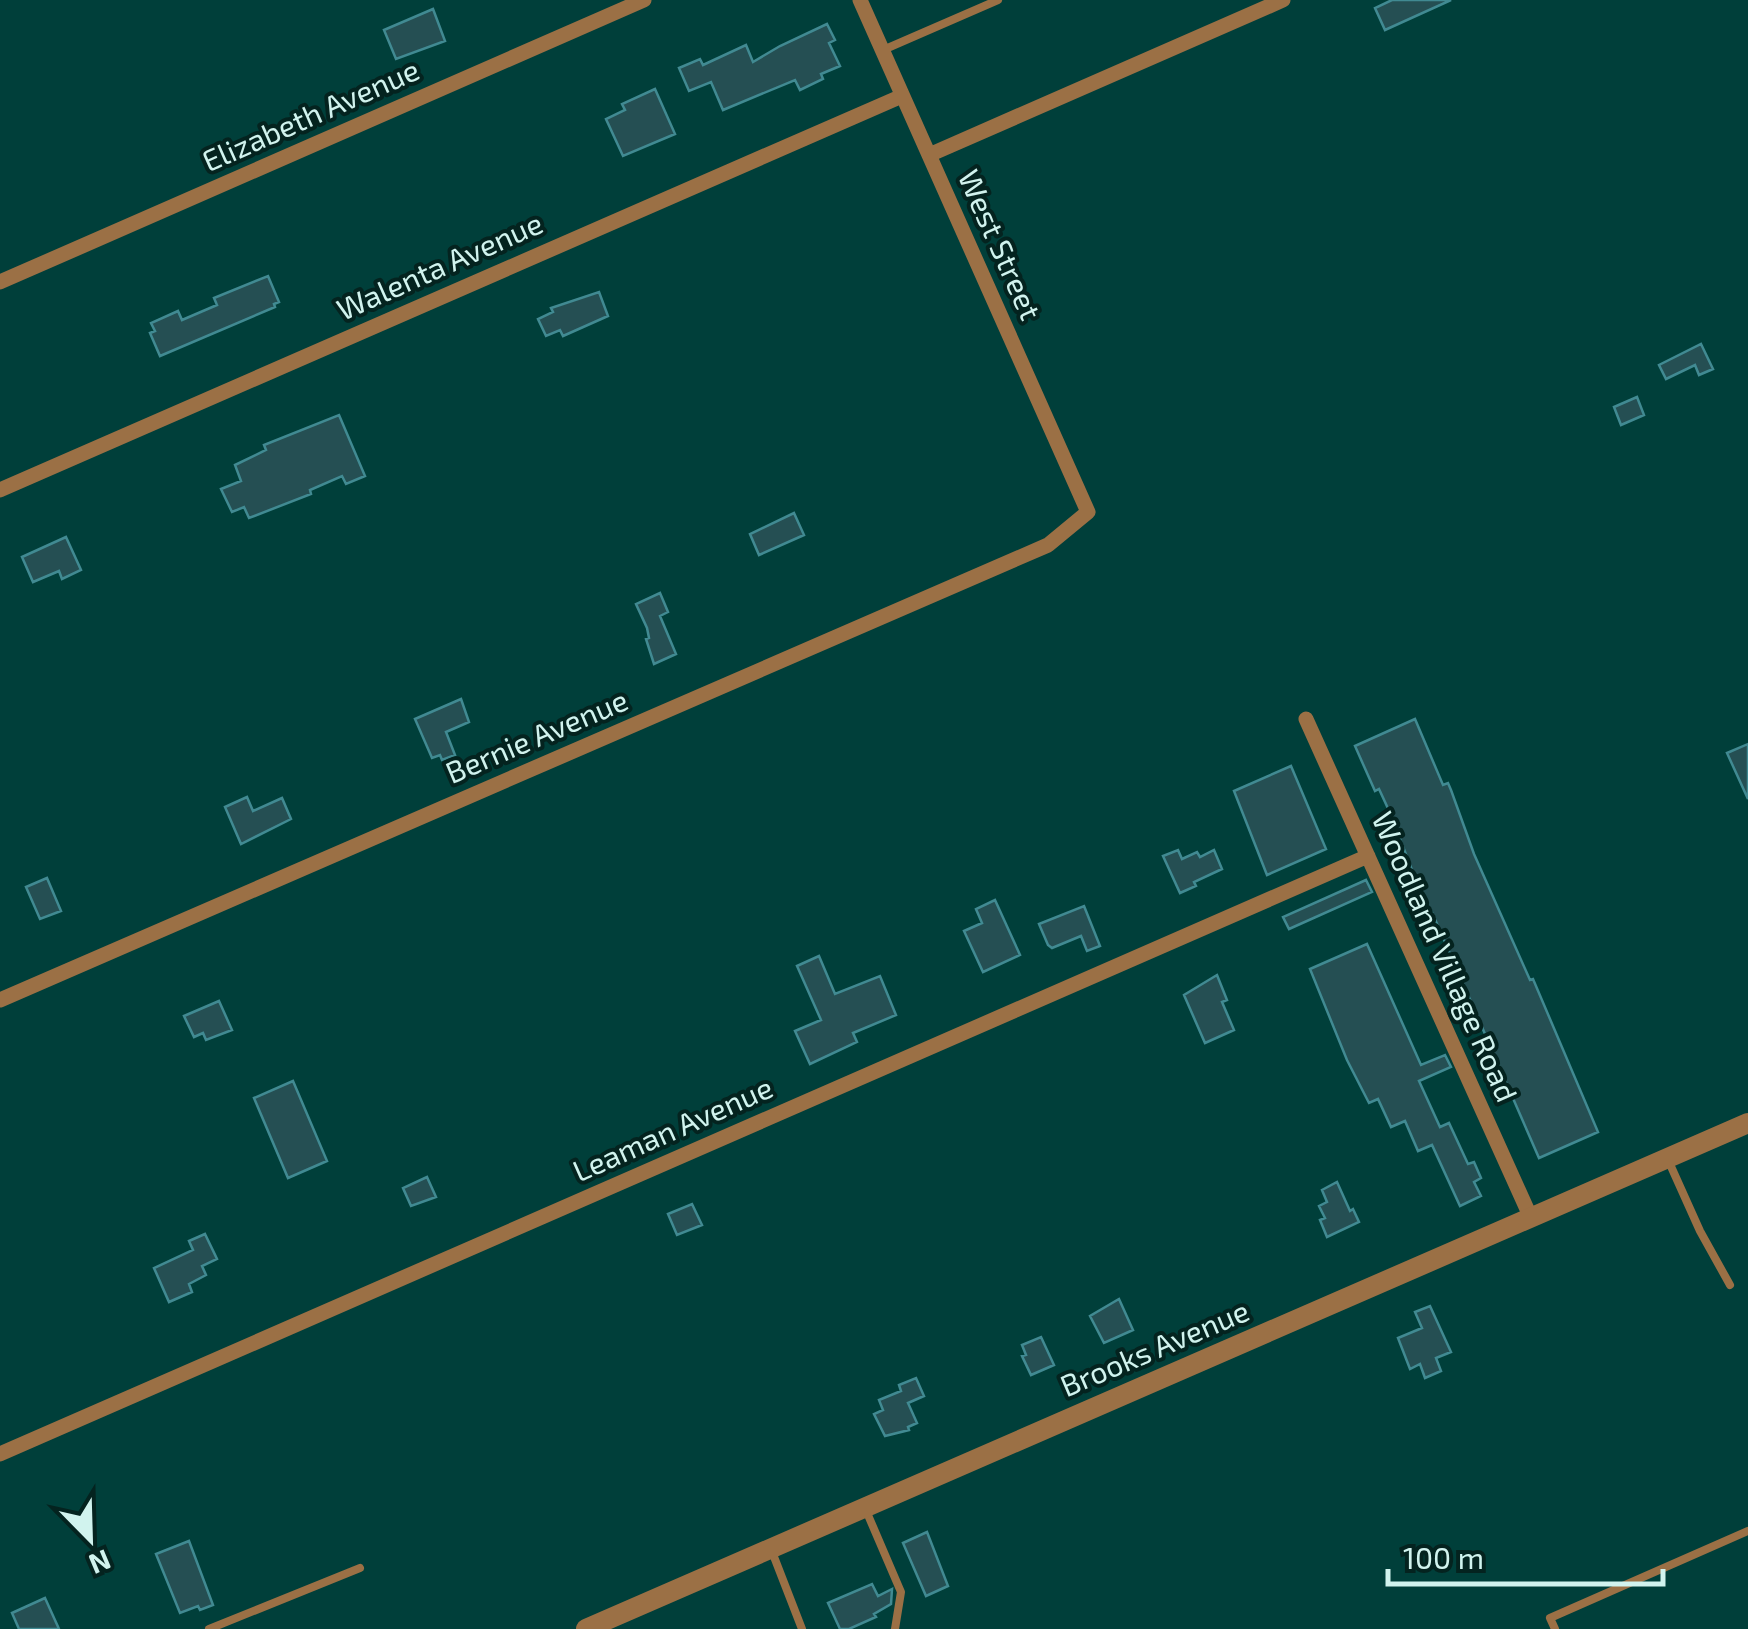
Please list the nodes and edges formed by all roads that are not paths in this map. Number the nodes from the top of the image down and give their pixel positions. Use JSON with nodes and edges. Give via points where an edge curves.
{"nodes":[{"id":1,"x":644,"y":0,"type":"edge"},
{"id":2,"x":860,"y":0,"type":"edge"},
{"id":3,"x":998,"y":0,"type":"edge"},
{"id":4,"x":1283,"y":0,"type":"edge"},
{"id":5,"x":883,"y":50,"type":"junction"},
{"id":6,"x":902,"y":96,"type":"junction"},
{"id":7,"x":929,"y":155,"type":"junction"},
{"id":8,"x":0,"y":282,"type":"edge"},
{"id":9,"x":0,"y":490,"type":"edge"},
{"id":10,"x":1088,"y":512,"type":"joint"},
{"id":11,"x":1306,"y":719,"type":"dead end"},
{"id":12,"x":1368,"y":856,"type":"junction"},
{"id":13,"x":0,"y":1000,"type":"edge"},
{"id":14,"x":1748,"y":1122,"type":"edge"},
{"id":15,"x":1667,"y":1158,"type":"junction"},
{"id":16,"x":1531,"y":1218,"type":"junction"},
{"id":17,"x":1730,"y":1284,"type":"dead end"},
{"id":18,"x":0,"y":1454,"type":"edge"},
{"id":19,"x":865,"y":1508,"type":"junction"},
{"id":20,"x":1748,"y":1530,"type":"edge"},
{"id":21,"x":771,"y":1549,"type":"junction"},
{"id":22,"x":360,"y":1568,"type":"dead end"},
{"id":23,"x":209,"y":1629,"type":"edge"},
{"id":24,"x":586,"y":1629,"type":"edge"},
{"id":25,"x":802,"y":1629,"type":"edge"},
{"id":26,"x":895,"y":1629,"type":"edge"},
{"id":27,"x":1555,"y":1629,"type":"edge"}],
"edges":[{"from":1,"to":8,"type":"street","name":"Elizabeth Avenue"},
{"from":2,"to":5,"type":"street","name":"West Street"},
{"from":3,"to":5,"type":"lane"},
{"from":4,"to":7,"type":"street"},
{"from":5,"to":6,"type":"street","name":"West Street"},
{"from":6,"to":7,"type":"street","name":"West Street"},
{"from":6,"to":9,"type":"street","name":"Walenta Avenue"},
{"from":7,"to":10,"type":"street","name":"West Street"},
{"from":10,"to":13,"type":"street","name":"Bernie Avenue","via":[[1048,545]]},
{"from":11,"to":12,"type":"street","name":"Woodland Village Road"},
{"from":12,"to":16,"type":"street","name":"Woodland Village Road"},
{"from":12,"to":18,"type":"street","name":"Leaman Avenue"},
{"from":14,"to":15,"type":"street","name":"Brooks Avenue"},
{"from":15,"to":16,"type":"street","name":"Brooks Avenue"},
{"from":15,"to":17,"type":"lane"},
{"from":16,"to":19,"type":"street","name":"Brooks Avenue"},
{"from":19,"to":21,"type":"street","name":"Brooks Avenue"},
{"from":19,"to":26,"type":"lane","via":[[902,1592]]},
{"from":20,"to":27,"type":"lane","via":[[1550,1618]]},
{"from":21,"to":24,"type":"street","name":"Brooks Avenue"},
{"from":21,"to":25,"type":"lane"},
{"from":22,"to":23,"type":"lane"}]}
